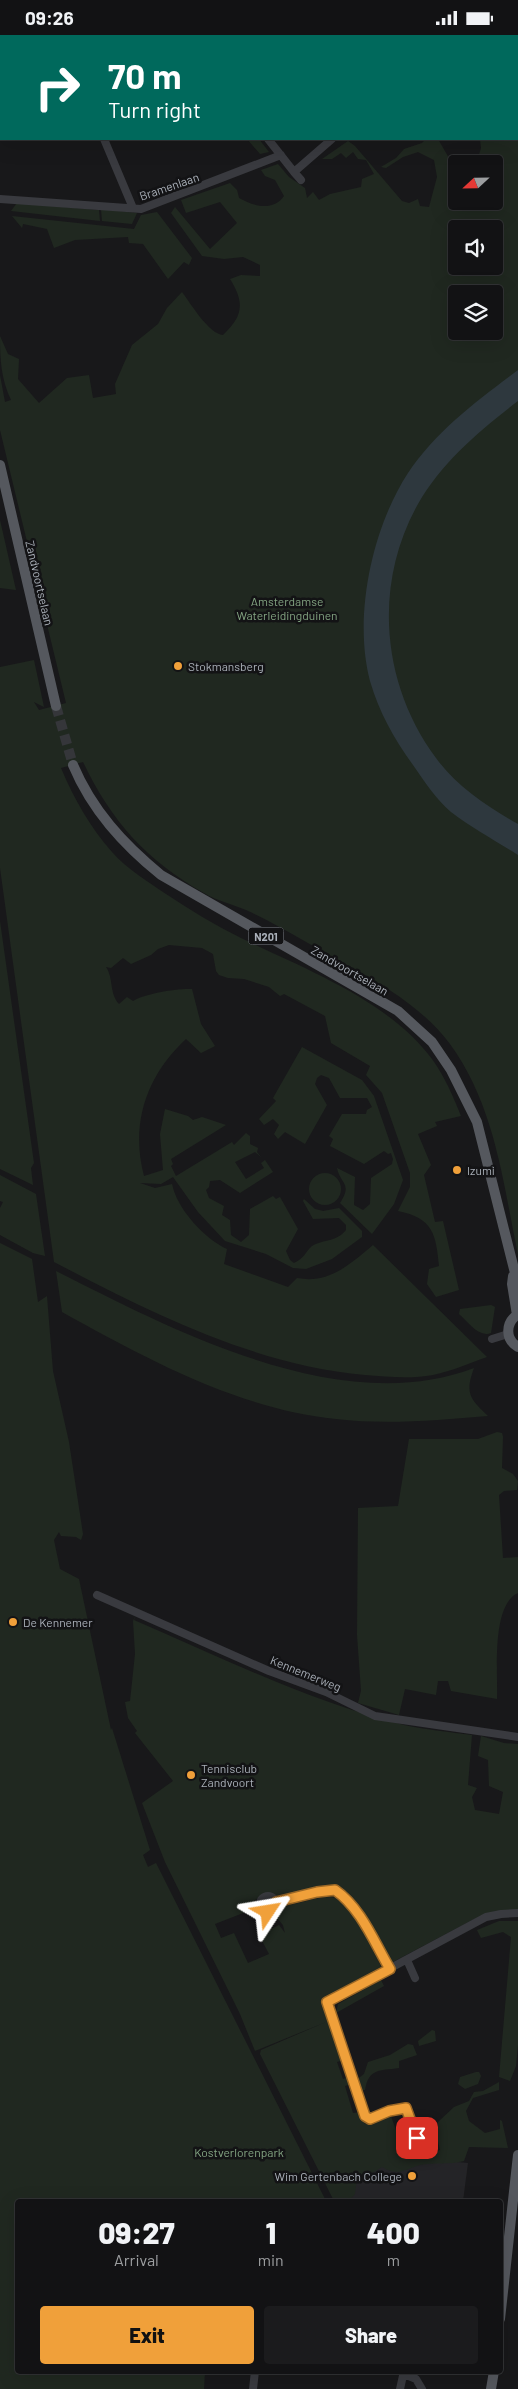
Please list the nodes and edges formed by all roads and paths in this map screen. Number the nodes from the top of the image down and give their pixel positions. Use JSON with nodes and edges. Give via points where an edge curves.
{"nodes":[{"id":1,"x":104,"y":140,"type":"edge"},
{"id":2,"x":269,"y":140,"type":"edge"},
{"id":3,"x":331,"y":140,"type":"edge"},
{"id":4,"x":281,"y":155,"type":"junction"},
{"id":5,"x":294,"y":172,"type":"junction"},
{"id":6,"x":301,"y":180,"type":"dead end"},
{"id":7,"x":0,"y":199,"type":"edge"},
{"id":8,"x":133,"y":208,"type":"junction"},
{"id":9,"x":0,"y":465,"type":"edge"},
{"id":10,"x":56,"y":706,"type":"tunnel mouth"},
{"id":11,"x":73,"y":765,"type":"tunnel mouth"},
{"id":12,"x":514,"y":1272,"type":"junction"},
{"id":13,"x":518,"y":1285,"type":"edge"},
{"id":14,"x":517,"y":1315,"type":"edge"},
{"id":15,"x":508,"y":1334,"type":"junction"},
{"id":16,"x":492,"y":1339,"type":"dead end"},
{"id":17,"x":518,"y":1347,"type":"edge"},
{"id":18,"x":96,"y":1595,"type":"dead end"},
{"id":19,"x":518,"y":1737,"type":"edge"},
{"id":20,"x":276,"y":1902,"type":"dead end"},
{"id":21,"x":518,"y":1913,"type":"edge"},
{"id":22,"x":407,"y":1960,"type":"junction"},
{"id":23,"x":390,"y":1969,"type":"junction"},
{"id":24,"x":416,"y":1978,"type":"dead end"},
{"id":25,"x":421,"y":2137,"type":"dead end"},
{"id":26,"x":518,"y":2155,"type":"edge"},
{"id":27,"x":503,"y":2292,"type":"edge"},
{"id":28,"x":255,"y":2374,"type":"edge"},
{"id":29,"x":404,"y":2374,"type":"edge"},
{"id":30,"x":406,"y":2374,"type":"edge"},
{"id":31,"x":494,"y":2374,"type":"edge"},
{"id":32,"x":253,"y":2389,"type":"edge"},
{"id":33,"x":400,"y":2389,"type":"edge"},
{"id":34,"x":422,"y":2389,"type":"edge"},
{"id":35,"x":491,"y":2389,"type":"edge"}],
"edges":[{"from":1,"to":8,"type":"street"},
{"from":2,"to":4,"type":"street"},
{"from":3,"to":5,"type":"street"},
{"from":4,"to":5,"type":"street"},
{"from":4,"to":8,"type":"street","name":"Bramenlaan","via":[[158,204]]},
{"from":5,"to":6,"type":"street"},
{"from":7,"to":8,"type":"street","name":"Bramenlaan"},
{"from":9,"to":10,"type":"main road","name":"Zandvoortselaan"},
{"from":11,"to":12,"type":"main road","name":"Zandvoortselaan","number":"N201","via":[[102,816],[129,847],[161,875],[398,1011],[432,1041],[451,1070],[477,1122]]},
{"from":12,"to":13,"type":"main road","name":"Zandvoortselaan","number":"N201"},
{"from":12,"to":14,"type":"main road","name":"Zandvoortselaan","number":"N201","via":[[512,1284]]},
{"from":14,"to":15,"type":"main road","number":"N201","via":[[508,1325]]},
{"from":15,"to":16,"type":"street"},
{"from":15,"to":17,"type":"main road"},
{"from":18,"to":19,"type":"street","name":"Kennemerweg","via":[[376,1716]]},
{"from":20,"to":23,"type":"street","via":[[335,1890],[357,1913]]},
{"from":21,"to":22,"type":"street","via":[[486,1917]]},
{"from":22,"to":23,"type":"street"},
{"from":22,"to":24,"type":"street"},
{"from":23,"to":25,"type":"street","via":[[327,2002],[365,2116],[370,2119],[406,2108],[417,2138]]},
{"from":26,"to":27,"type":"main road"},
{"from":28,"to":32,"type":"street"},
{"from":29,"to":33,"type":"street"},
{"from":30,"to":34,"type":"street","via":[[416,2379]]},
{"from":31,"to":35,"type":"main road"}]}
